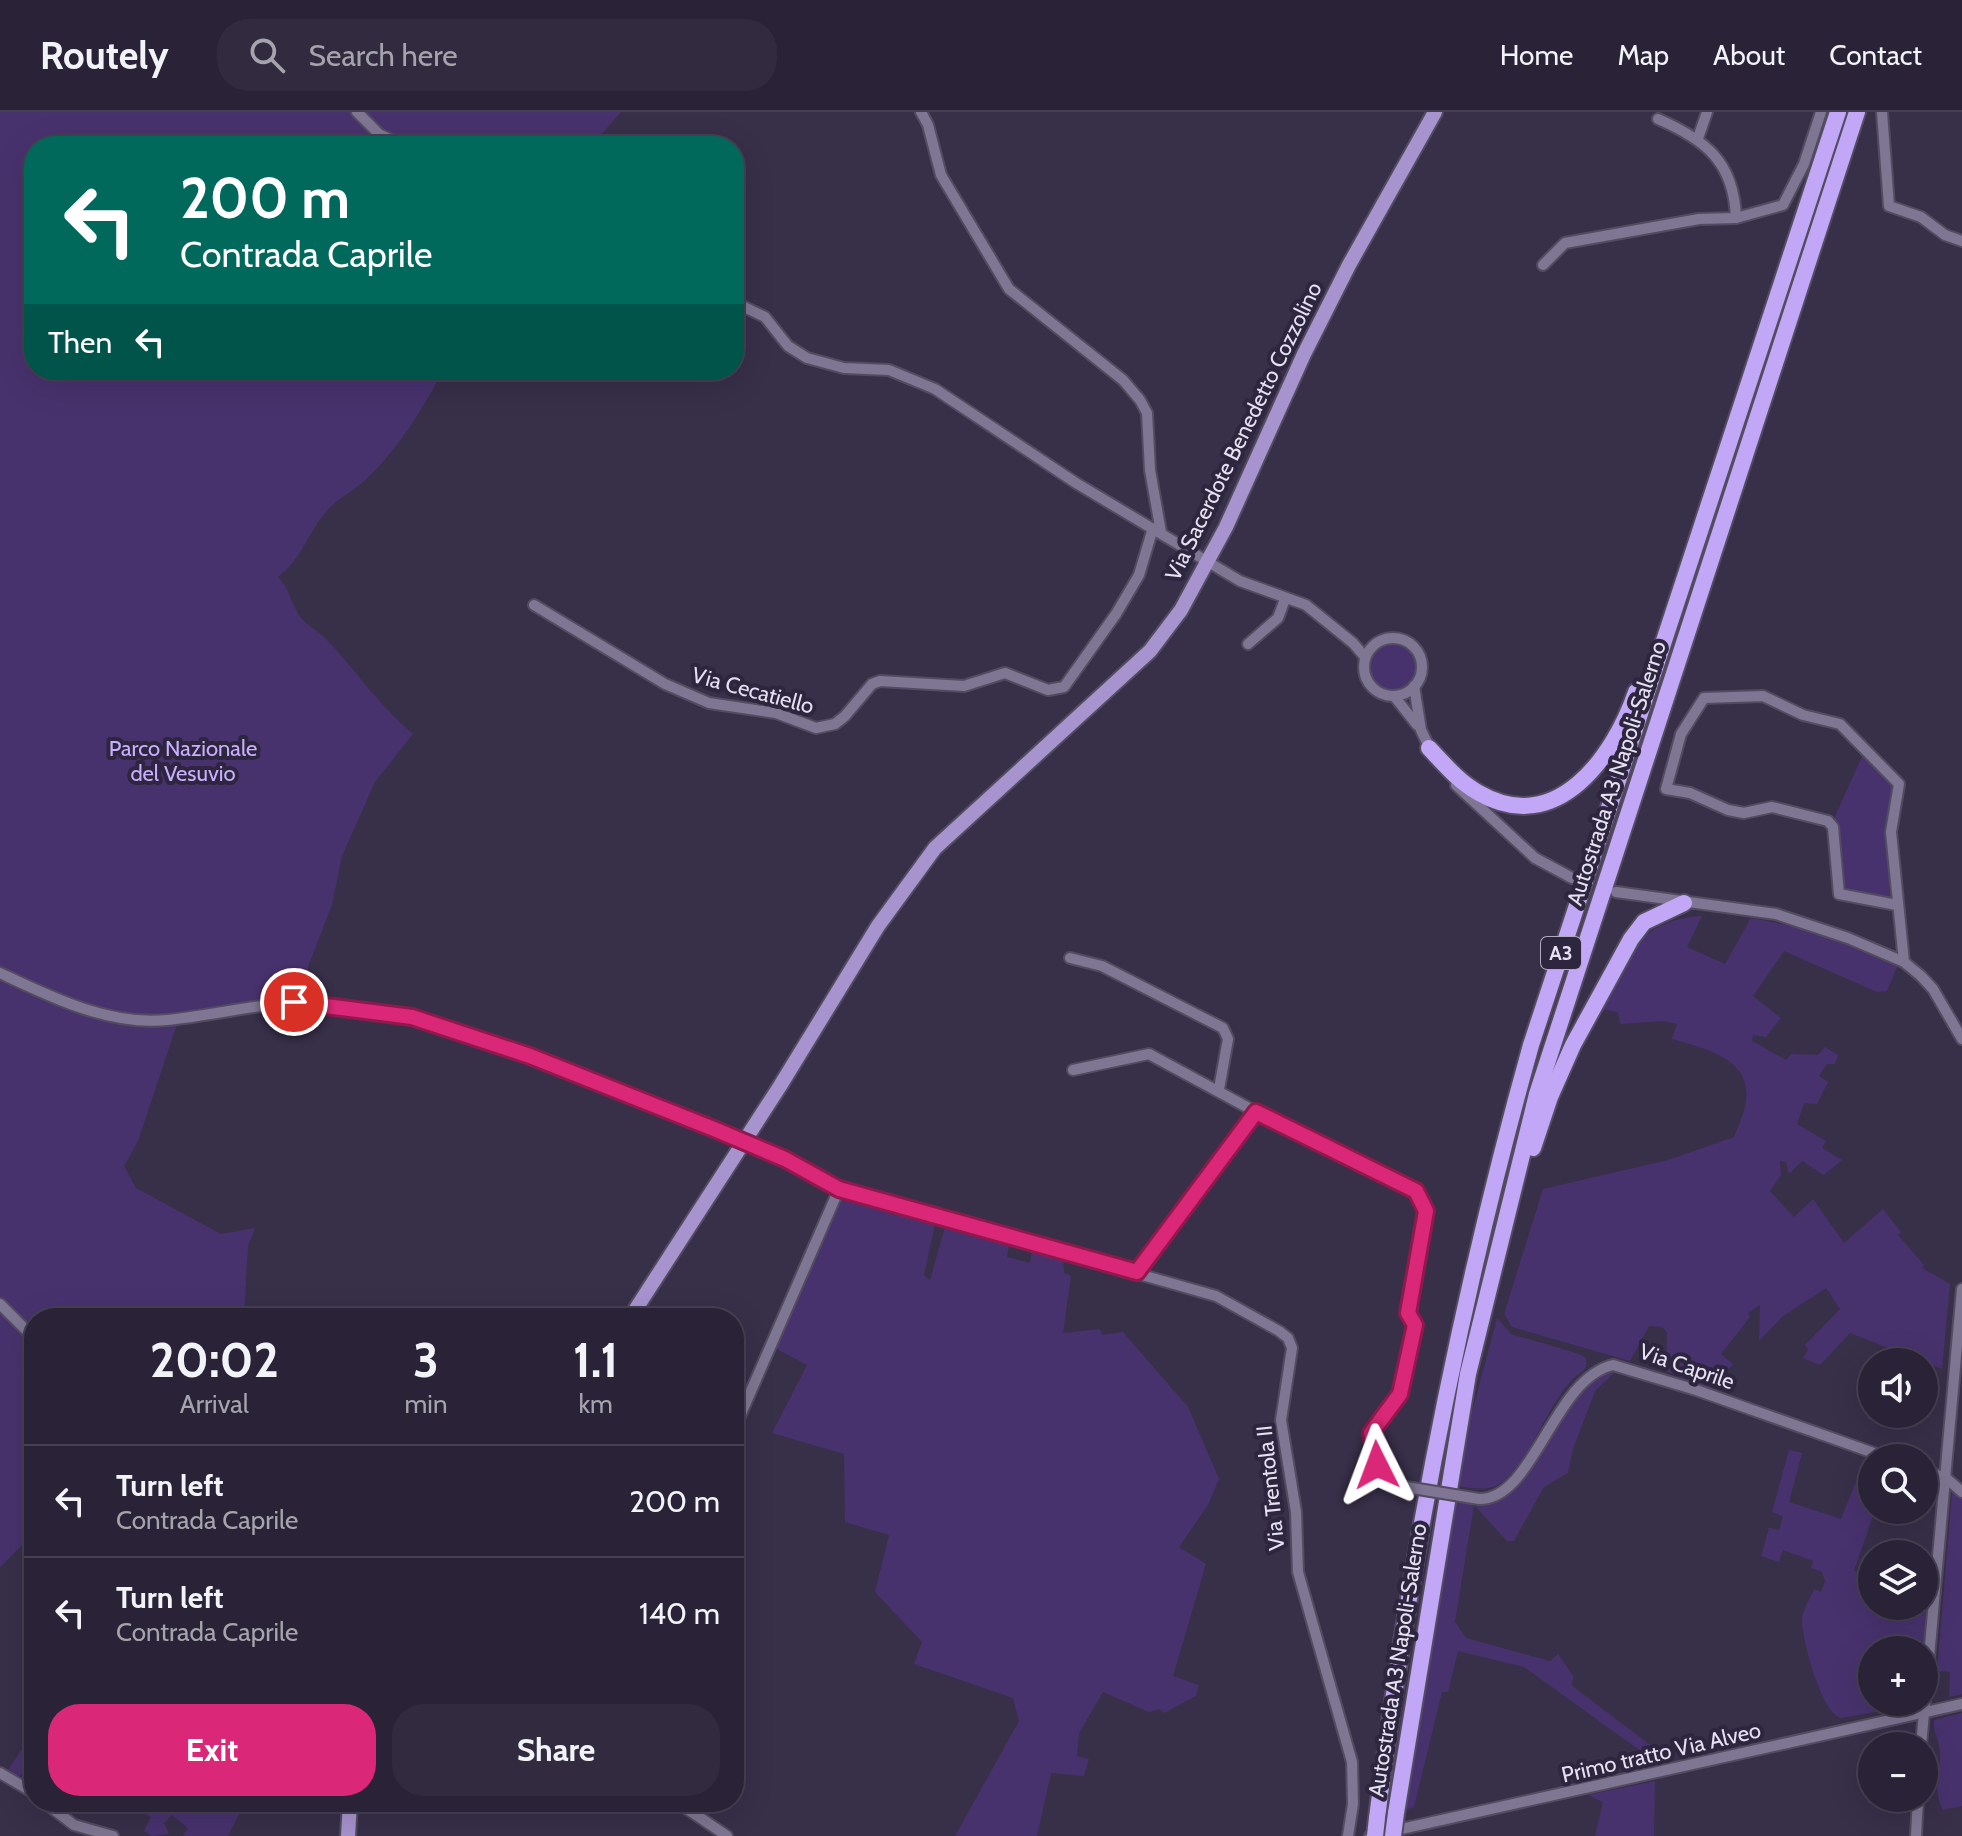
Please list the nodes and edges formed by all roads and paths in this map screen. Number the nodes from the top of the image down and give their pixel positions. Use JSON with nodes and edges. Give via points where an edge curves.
{"nodes":[{"id":1,"x":357,"y":112,"type":"edge"},
{"id":2,"x":921,"y":112,"type":"edge"},
{"id":3,"x":1435,"y":112,"type":"edge"},
{"id":4,"x":1707,"y":112,"type":"edge"},
{"id":5,"x":1821,"y":112,"type":"edge"},
{"id":6,"x":1838,"y":112,"type":"edge"},
{"id":7,"x":1857,"y":112,"type":"edge"},
{"id":8,"x":1882,"y":112,"type":"edge"},
{"id":9,"x":1658,"y":119,"type":"dead end"},
{"id":10,"x":383,"y":136,"type":"edge"},
{"id":11,"x":1698,"y":138,"type":"junction"},
{"id":12,"x":1736,"y":218,"type":"junction"},
{"id":13,"x":1962,"y":241,"type":"edge"},
{"id":14,"x":1543,"y":265,"type":"dead end"},
{"id":15,"x":744,"y":307,"type":"edge"},
{"id":16,"x":1157,"y":530,"type":"junction"},
{"id":17,"x":1208,"y":559,"type":"junction"},
{"id":18,"x":1684,"y":576,"type":"junction"},
{"id":19,"x":1285,"y":599,"type":"junction"},
{"id":20,"x":534,"y":605,"type":"dead end"},
{"id":21,"x":1353,"y":643,"type":"junction"},
{"id":22,"x":1248,"y":644,"type":"dead end"},
{"id":23,"x":1374,"y":644,"type":"junction"},
{"id":24,"x":1365,"y":657,"type":"junction"},
{"id":25,"x":1414,"y":686,"type":"junction"},
{"id":26,"x":1394,"y":696,"type":"junction"},
{"id":27,"x":1421,"y":730,"type":"junction"},
{"id":28,"x":1429,"y":748,"type":"junction"},
{"id":29,"x":1572,"y":878,"type":"dead end"},
{"id":30,"x":1616,"y":892,"type":"dead end"},
{"id":31,"x":1684,"y":903,"type":"junction"},
{"id":32,"x":1897,"y":905,"type":"junction"},
{"id":33,"x":1070,"y":958,"type":"dead end"},
{"id":34,"x":1904,"y":962,"type":"junction"},
{"id":35,"x":0,"y":973,"type":"edge"},
{"id":36,"x":1962,"y":1039,"type":"edge"},
{"id":37,"x":1073,"y":1070,"type":"dead end"},
{"id":38,"x":1219,"y":1089,"type":"junction"},
{"id":39,"x":1256,"y":1112,"type":"junction"},
{"id":40,"x":742,"y":1144,"type":"junction"},
{"id":41,"x":839,"y":1189,"type":"junction"},
{"id":42,"x":1137,"y":1272,"type":"junction"},
{"id":43,"x":1486,"y":1289,"type":"junction"},
{"id":44,"x":1962,"y":1289,"type":"edge"},
{"id":45,"x":0,"y":1304,"type":"edge"},
{"id":46,"x":636,"y":1308,"type":"edge"},
{"id":47,"x":24,"y":1328,"type":"edge"},
{"id":48,"x":744,"y":1407,"type":"edge"},
{"id":49,"x":1858,"y":1447,"type":"edge"},
{"id":50,"x":1938,"y":1475,"type":"edge"},
{"id":51,"x":1946,"y":1478,"type":"junction"},
{"id":52,"x":1962,"y":1492,"type":"edge"},
{"id":53,"x":1931,"y":1636,"type":"edge"},
{"id":54,"x":1962,"y":1704,"type":"edge"},
{"id":55,"x":1938,"y":1710,"type":"edge"},
{"id":56,"x":1909,"y":1716,"type":"edge"},
{"id":57,"x":0,"y":1773,"type":"edge"},
{"id":58,"x":24,"y":1787,"type":"edge"},
{"id":59,"x":57,"y":1812,"type":"edge"},
{"id":60,"x":349,"y":1812,"type":"edge"},
{"id":61,"x":692,"y":1812,"type":"edge"},
{"id":62,"x":1917,"y":1812,"type":"edge"},
{"id":63,"x":113,"y":1836,"type":"edge"},
{"id":64,"x":348,"y":1836,"type":"edge"},
{"id":65,"x":727,"y":1836,"type":"edge"},
{"id":66,"x":1348,"y":1836,"type":"edge"},
{"id":67,"x":1368,"y":1836,"type":"edge"},
{"id":68,"x":1375,"y":1836,"type":"edge"},
{"id":69,"x":1393,"y":1836,"type":"edge"},
{"id":70,"x":1916,"y":1836,"type":"edge"}],
"edges":[{"from":1,"to":10,"type":"street"},
{"from":2,"to":16,"type":"street","via":[[941,175],[1009,289],[1123,380],[1140,400],[1147,413]]},
{"from":3,"to":17,"type":"main road","name":"Via Sacerdote Benedetto Cozzolino","via":[[1310,341]]},
{"from":4,"to":11,"type":"street"},
{"from":5,"to":12,"type":"street","via":[[1783,205]]},
{"from":6,"to":18,"type":"highway","name":"Autostrada A3 Napoli-Salerno","number":"A3"},
{"from":7,"to":43,"type":"highway","name":"Autostrada A3 Napoli-Salerno","number":"A3","via":[[1552,1042]]},
{"from":8,"to":13,"type":"street","via":[[1889,206]]},
{"from":9,"to":11,"type":"street"},
{"from":11,"to":12,"type":"street","via":[[1733,183]]},
{"from":12,"to":14,"type":"street","via":[[1699,219],[1565,243]]},
{"from":15,"to":16,"type":"street","via":[[765,317],[788,346],[807,358],[913,377]]},
{"from":16,"to":17,"type":"street"},
{"from":16,"to":20,"type":"street","name":"Via Cecatiello","via":[[1116,614],[1064,687],[1048,690],[1005,673],[964,686],[880,681],[835,724],[816,728],[776,713],[709,703],[665,684]]},
{"from":17,"to":19,"type":"street","via":[[1240,581]]},
{"from":17,"to":40,"type":"main road","name":"Via Sacerdote Benedetto Cozzolino","via":[[1181,610],[1150,651],[935,848],[878,926]]},
{"from":18,"to":28,"type":"highway","via":[[1611,746],[1594,772],[1573,789],[1551,800],[1505,803],[1461,782]]},
{"from":18,"to":68,"type":"highway","name":"Autostrada A3 Napoli-Salerno","number":"A3","bridge":true,"via":[[1531,1045],[1492,1187],[1439,1427]]},
{"from":19,"to":21,"type":"street","via":[[1306,605]]},
{"from":19,"to":22,"type":"street","via":[[1278,618]]},
{"from":21,"to":23,"type":"street"},
{"from":21,"to":24,"type":"street"},
{"from":23,"to":24,"type":"street"},
{"from":23,"to":25,"type":"street","via":[[1394,638],[1413,647],[1421,667]]},
{"from":24,"to":26,"type":"street","via":[[1366,679]]},
{"from":25,"to":26,"type":"street"},
{"from":25,"to":27,"type":"street"},
{"from":26,"to":27,"type":"street"},
{"from":27,"to":28,"type":"street"},
{"from":28,"to":29,"type":"street","via":[[1442,771],[1486,814],[1535,858]]},
{"from":30,"to":31,"type":"street"},
{"from":31,"to":34,"type":"street","via":[[1776,914]]},
{"from":31,"to":43,"type":"highway","via":[[1644,922],[1573,1045],[1550,1097],[1507,1239]]},
{"from":32,"to":32,"type":"street","via":[[1891,832],[1899,784],[1840,724],[1803,715],[1763,696],[1704,698],[1681,734],[1666,789],[1744,813],[1772,807],[1828,821],[1833,827],[1839,894]]},
{"from":32,"to":34,"type":"street"},
{"from":33,"to":38,"type":"street","via":[[1102,966],[1223,1028],[1228,1039]]},
{"from":34,"to":36,"type":"street","via":[[1933,989]]},
{"from":35,"to":40,"type":"street","name":"Via Trentola II","via":[[46,996],[130,1020],[169,1020],[302,1002],[412,1017],[543,1061]]},
{"from":37,"to":38,"type":"street","via":[[1149,1054]]},
{"from":38,"to":39,"type":"street"},
{"from":39,"to":42,"type":"street"},
{"from":39,"to":49,"type":"street","name":"Via Caprile","bridge":true,"via":[[1416,1191],[1423,1200],[1426,1211],[1408,1313],[1415,1325],[1400,1394],[1371,1433],[1377,1465],[1400,1486],[1479,1499],[1505,1491],[1569,1398],[1600,1369],[1613,1365]]},
{"from":40,"to":41,"type":"street","name":"Via Trentola II","via":[[785,1159]]},
{"from":40,"to":46,"type":"main road","name":"Via Sacerdote Benedetto Cozzolino"},
{"from":41,"to":42,"type":"street","name":"Via Trentola II"},
{"from":41,"to":48,"type":"street"},
{"from":42,"to":66,"type":"street","name":"Via Trentola II","via":[[1216,1296],[1279,1331],[1292,1348],[1281,1420],[1296,1512],[1298,1572],[1352,1762]]},
{"from":43,"to":69,"type":"highway","name":"Autostrada A3 Napoli-Salerno","number":"A3","bridge":true,"via":[[1441,1523]]},
{"from":44,"to":51,"type":"street"},
{"from":45,"to":47,"type":"street"},
{"from":50,"to":51,"type":"street"},
{"from":51,"to":52,"type":"street"},
{"from":51,"to":53,"type":"street"},
{"from":54,"to":55,"type":"street","name":"Primo tratto Via Alveo"},
{"from":56,"to":67,"type":"street","name":"Primo tratto Via Alveo"},
{"from":57,"to":58,"type":"street"},
{"from":59,"to":63,"type":"street","via":[[74,1825]]},
{"from":60,"to":64,"type":"main road"},
{"from":61,"to":65,"type":"street"},
{"from":62,"to":70,"type":"street"}]}
